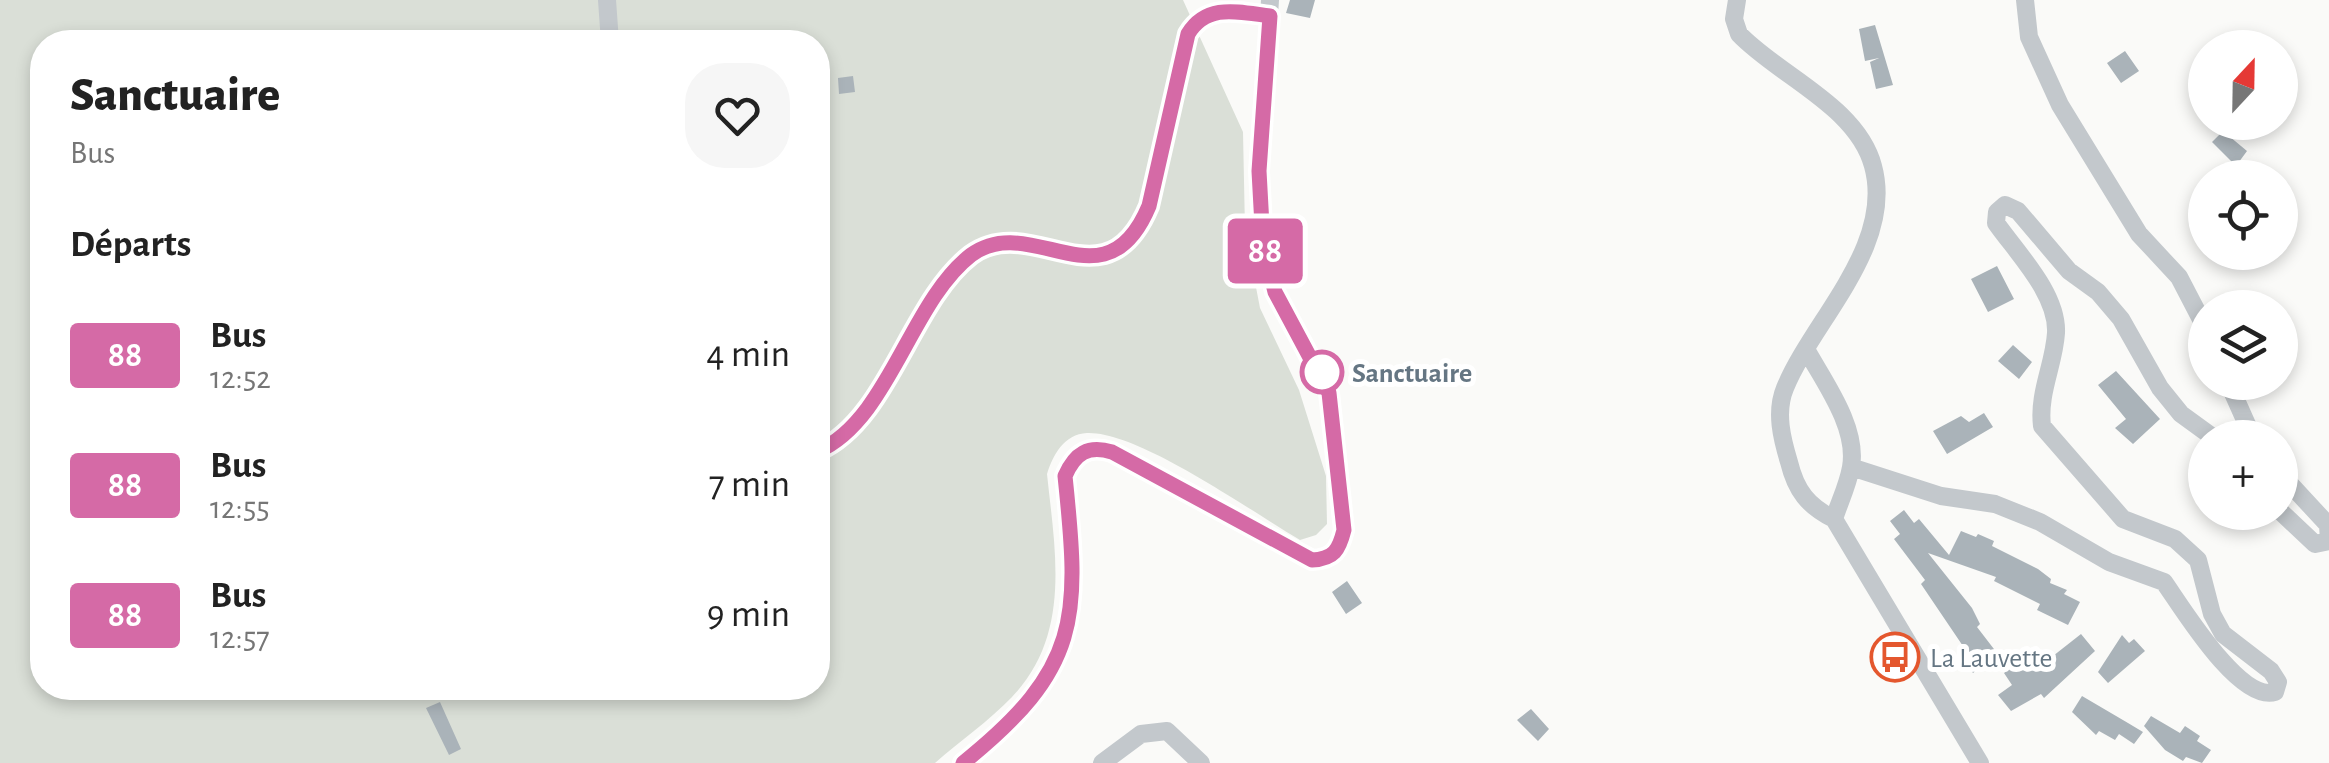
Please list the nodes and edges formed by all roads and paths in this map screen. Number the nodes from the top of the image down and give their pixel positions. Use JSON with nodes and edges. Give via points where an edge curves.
{"nodes":[{"id":1,"x":607,"y":0,"type":"edge"},
{"id":2,"x":1737,"y":0,"type":"edge"},
{"id":3,"x":2025,"y":0,"type":"edge"},
{"id":4,"x":1270,"y":8,"type":"edge"},
{"id":5,"x":609,"y":30,"type":"edge"},
{"id":6,"x":2188,"y":294,"type":"edge"},
{"id":7,"x":1807,"y":352,"type":"junction"},
{"id":8,"x":2189,"y":420,"type":"edge"},
{"id":9,"x":830,"y":443,"type":"edge"},
{"id":10,"x":1852,"y":467,"type":"junction"},
{"id":11,"x":2298,"y":492,"type":"edge"},
{"id":12,"x":1834,"y":519,"type":"junction"},
{"id":13,"x":2298,"y":527,"type":"edge"},
{"id":14,"x":963,"y":763,"type":"edge"},
{"id":15,"x":1102,"y":763,"type":"edge"},
{"id":16,"x":1201,"y":763,"type":"edge"},
{"id":17,"x":1980,"y":763,"type":"edge"}],
"edges":[{"from":1,"to":5,"type":"street"},
{"from":2,"to":7,"type":"street","via":[[1739,34],[1852,127],[1874,167],[1869,234]]},
{"from":3,"to":6,"type":"street","via":[[2028,37],[2060,105],[2139,234]]},
{"from":4,"to":9,"type":"street","via":[[1216,12],[1198,18],[1188,34],[1149,206],[1124,246],[1096,256],[1000,244],[970,256],[864,410]]},
{"from":4,"to":14,"type":"street","via":[[1259,171],[1263,244],[1275,292],[1329,393],[1344,530],[1340,549],[1312,560],[1112,452],[1083,452],[1065,476],[1075,591],[1063,641],[1014,722]]},
{"from":7,"to":10,"type":"street","via":[[1848,433]]},
{"from":7,"to":12,"type":"street","via":[[1784,390],[1780,429],[1808,506]]},
{"from":8,"to":10,"type":"street","via":[[2160,388],[2098,292],[2005,204],[1996,223],[2055,314],[2039,407],[2042,426],[2124,519],[2175,539],[2198,560],[2223,634],[2278,682],[2266,695],[2230,671],[2164,582],[2149,573],[2109,562],[1995,504],[1941,496]]},
{"from":10,"to":12,"type":"street"},
{"from":11,"to":13,"type":"street","via":[[2328,525],[2329,541],[2315,544]]},
{"from":12,"to":17,"type":"street"},
{"from":15,"to":16,"type":"street","via":[[1140,734],[1168,731]]}]}
